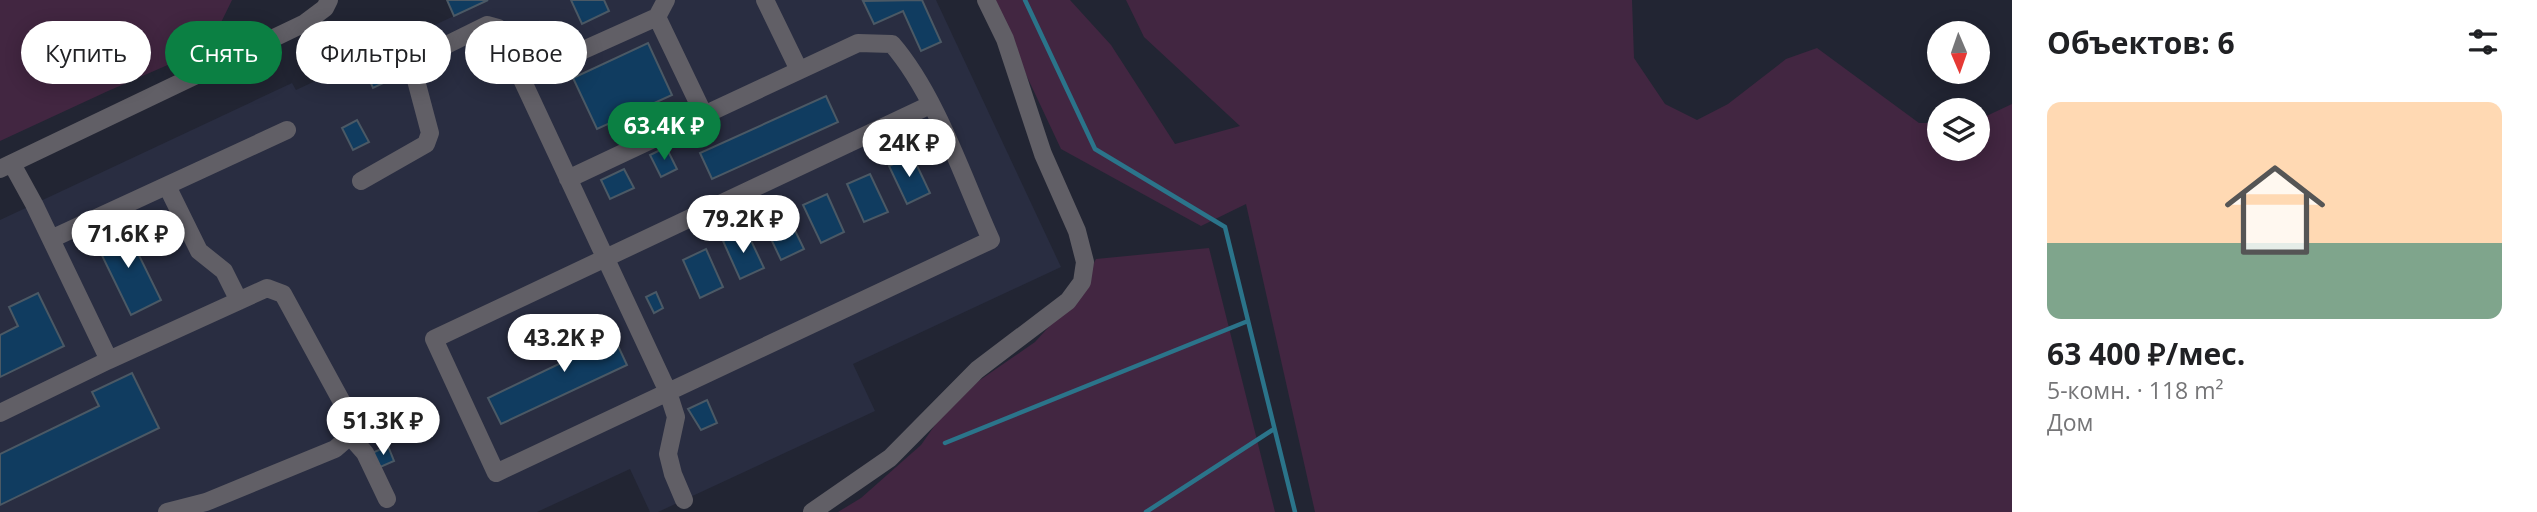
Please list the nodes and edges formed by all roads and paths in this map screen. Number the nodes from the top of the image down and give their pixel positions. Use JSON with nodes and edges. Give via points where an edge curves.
{"nodes":[{"id":1,"x":329,"y":0,"type":"edge"},
{"id":2,"x":666,"y":0,"type":"edge"},
{"id":3,"x":765,"y":0,"type":"edge"},
{"id":4,"x":986,"y":0,"type":"edge"},
{"id":5,"x":657,"y":17,"type":"junction"},
{"id":6,"x":465,"y":35,"type":"edge"},
{"id":7,"x":587,"y":48,"type":"edge"},
{"id":8,"x":799,"y":70,"type":"junction"},
{"id":9,"x":524,"y":84,"type":"edge"},
{"id":10,"x":930,"y":105,"type":"junction"},
{"id":11,"x":704,"y":115,"type":"junction"},
{"id":12,"x":287,"y":130,"type":"dead end"},
{"id":13,"x":6,"y":167,"type":"edge"},
{"id":14,"x":568,"y":179,"type":"junction"},
{"id":15,"x":361,"y":181,"type":"dead end"},
{"id":16,"x":167,"y":186,"type":"junction"},
{"id":17,"x":51,"y":239,"type":"junction"},
{"id":18,"x":606,"y":258,"type":"junction"},
{"id":19,"x":239,"y":301,"type":"junction"},
{"id":20,"x":109,"y":360,"type":"junction"},
{"id":21,"x":668,"y":392,"type":"junction"},
{"id":22,"x":0,"y":413,"type":"edge"},
{"id":23,"x":350,"y":436,"type":"junction"},
{"id":24,"x":387,"y":499,"type":"dead end"},
{"id":25,"x":684,"y":500,"type":"dead end"},
{"id":26,"x":167,"y":512,"type":"edge"},
{"id":27,"x":812,"y":512,"type":"edge"}],
"edges":[{"from":1,"to":13,"type":"lane","via":[[305,23]]},
{"from":2,"to":5,"type":"lane"},
{"from":3,"to":8,"type":"lane"},
{"from":4,"to":27,"type":"lane","via":[[1043,155],[1077,230],[1085,262],[1082,282],[1068,301],[977,370],[890,458]]},
{"from":5,"to":7,"type":"lane"},
{"from":5,"to":11,"type":"lane"},
{"from":6,"to":15,"type":"lane","via":[[420,58],[413,69],[430,133],[426,144]]},
{"from":8,"to":10,"type":"lane","via":[[858,43],[892,44],[912,68]]},
{"from":8,"to":11,"type":"lane"},
{"from":9,"to":14,"type":"lane"},
{"from":10,"to":18,"type":"lane"},
{"from":10,"to":21,"type":"lane","via":[[991,240]]},
{"from":11,"to":14,"type":"lane"},
{"from":12,"to":16,"type":"lane"},
{"from":13,"to":17,"type":"lane"},
{"from":14,"to":18,"type":"lane"},
{"from":16,"to":17,"type":"lane"},
{"from":16,"to":19,"type":"lane","via":[[199,251],[223,271]]},
{"from":17,"to":20,"type":"lane"},
{"from":18,"to":21,"type":"lane"},
{"from":18,"to":21,"type":"lane","via":[[434,340],[496,473]]},
{"from":19,"to":20,"type":"lane"},
{"from":19,"to":23,"type":"lane","via":[[267,288],[283,294],[349,415]]},
{"from":20,"to":22,"type":"lane"},
{"from":21,"to":25,"type":"lane","via":[[676,417],[668,454]]},
{"from":23,"to":24,"type":"lane","via":[[365,453]]},
{"from":23,"to":26,"type":"lane","via":[[335,449],[206,502]]}]}
